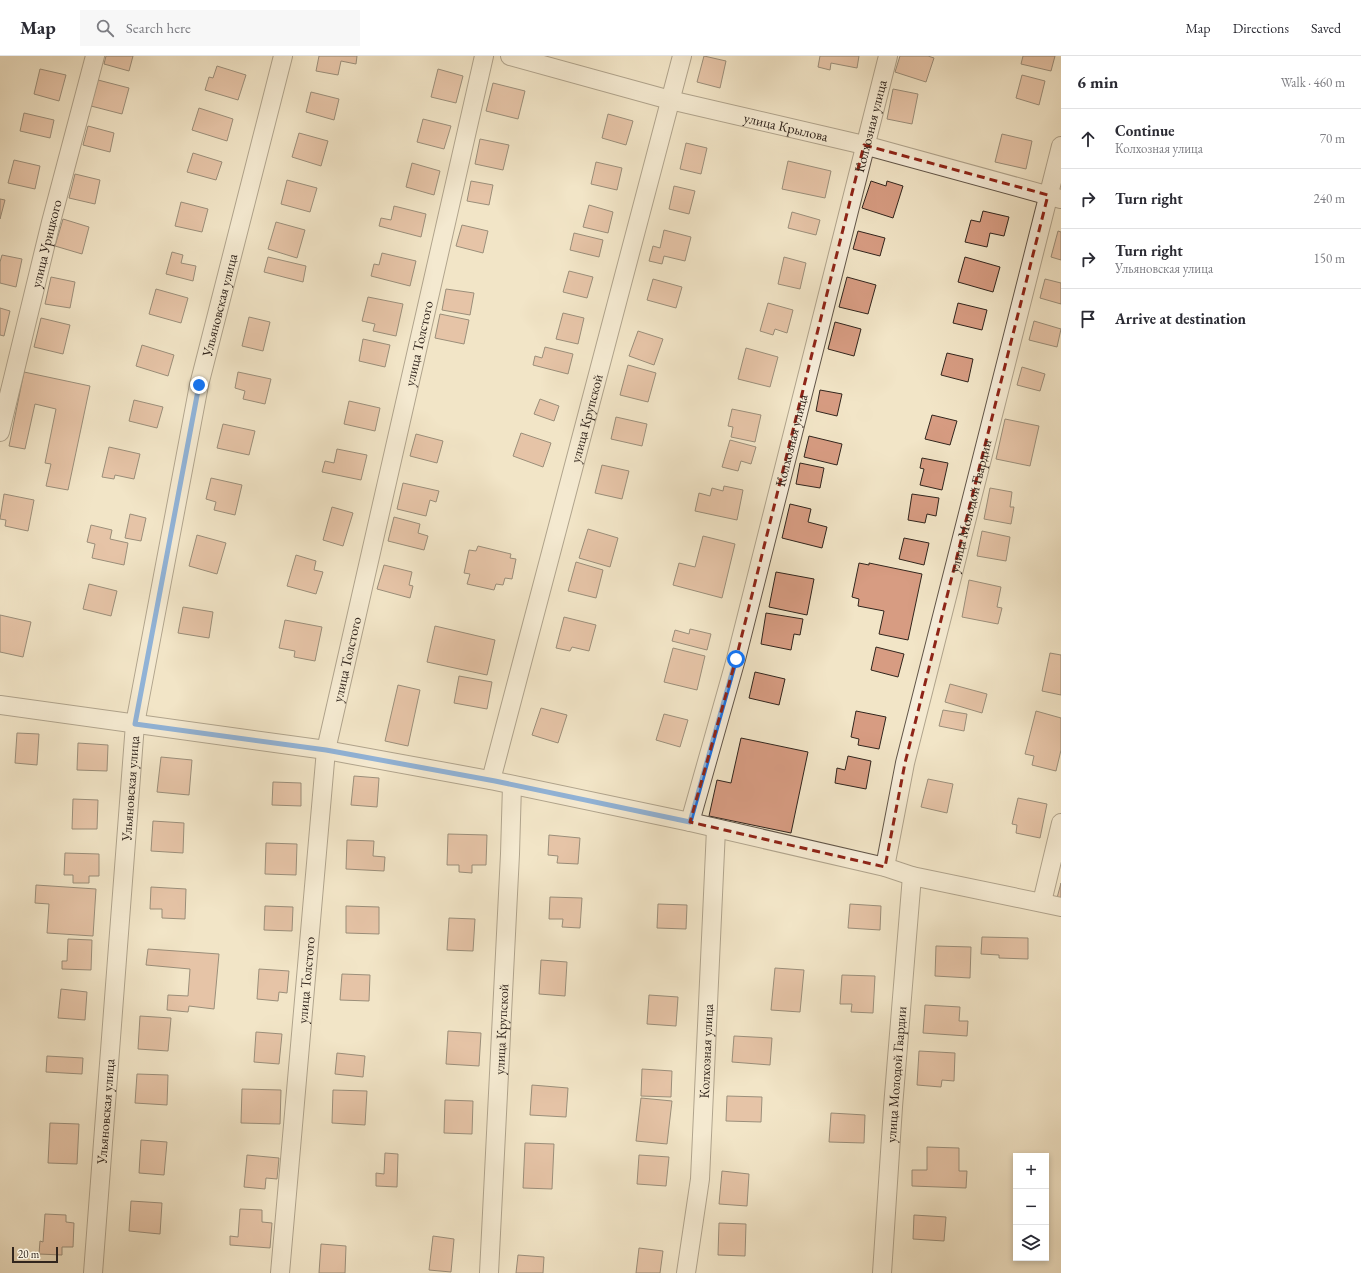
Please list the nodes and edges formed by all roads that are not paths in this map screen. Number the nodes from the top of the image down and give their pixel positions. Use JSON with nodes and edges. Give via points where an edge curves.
{"nodes":[{"id":1,"x":95,"y":56,"type":"edge"},
{"id":2,"x":283,"y":56,"type":"edge"},
{"id":3,"x":484,"y":56,"type":"edge"},
{"id":4,"x":510,"y":56,"type":"edge"},
{"id":5,"x":682,"y":56,"type":"edge"},
{"id":6,"x":888,"y":56,"type":"edge"},
{"id":7,"x":670,"y":100,"type":"junction"},
{"id":8,"x":864,"y":145,"type":"junction"},
{"id":9,"x":1061,"y":146,"type":"edge"},
{"id":10,"x":1054,"y":197,"type":"edge"},
{"id":11,"x":0,"y":432,"type":"edge"},
{"id":12,"x":0,"y":705,"type":"edge"},
{"id":13,"x":135,"y":724,"type":"junction"},
{"id":14,"x":326,"y":750,"type":"junction"},
{"id":15,"x":491,"y":780,"type":"junction"},
{"id":16,"x":512,"y":785,"type":"junction"},
{"id":17,"x":690,"y":822,"type":"junction"},
{"id":18,"x":1061,"y":823,"type":"edge"},
{"id":19,"x":716,"y":828,"type":"junction"},
{"id":20,"x":885,"y":867,"type":"junction"},
{"id":21,"x":912,"y":876,"type":"junction"},
{"id":22,"x":1042,"y":902,"type":"junction"},
{"id":23,"x":1061,"y":907,"type":"edge"},
{"id":24,"x":93,"y":1273,"type":"edge"},
{"id":25,"x":280,"y":1273,"type":"edge"},
{"id":26,"x":489,"y":1273,"type":"edge"},
{"id":27,"x":686,"y":1273,"type":"edge"},
{"id":28,"x":882,"y":1273,"type":"edge"}],
"edges":[{"from":1,"to":11,"type":"street","name":"улица Урицкого"},
{"from":2,"to":13,"type":"street","name":"Ульяновская улица","via":[[199,385]]},
{"from":3,"to":14,"type":"street","name":"улица Толстого"},
{"from":4,"to":7,"type":"street","name":"улица Крылова"},
{"from":5,"to":7,"type":"street","name":"улица Крупской"},
{"from":6,"to":8,"type":"street","name":"Колхозная улица"},
{"from":7,"to":8,"type":"street","name":"улица Крылова"},
{"from":7,"to":15,"type":"street","name":"улица Крупской"},
{"from":8,"to":10,"type":"street","name":"улица Крылова"},
{"from":8,"to":17,"type":"street","name":"Колхозная улица","via":[[736,659]]},
{"from":9,"to":10,"type":"street","name":"улица Молодой Гвардии"},
{"from":10,"to":20,"type":"street","name":"улица Молодой Гвардии","via":[[905,763]]},
{"from":12,"to":13,"type":"street"},
{"from":13,"to":14,"type":"street"},
{"from":13,"to":24,"type":"street","name":"Ульяновская улица"},
{"from":14,"to":15,"type":"street"},
{"from":14,"to":25,"type":"street","name":"улица Толстого"},
{"from":15,"to":16,"type":"street"},
{"from":16,"to":17,"type":"street"},
{"from":16,"to":26,"type":"street","name":"улица Крупской"},
{"from":17,"to":19,"type":"street"},
{"from":18,"to":22,"type":"street"},
{"from":19,"to":20,"type":"street"},
{"from":19,"to":27,"type":"street","name":"Колхозная улица","via":[[700,1180]]},
{"from":20,"to":21,"type":"street"},
{"from":21,"to":22,"type":"street"},
{"from":21,"to":28,"type":"street","name":"улица Молодой Гвардии"},
{"from":22,"to":23,"type":"street"}]}
